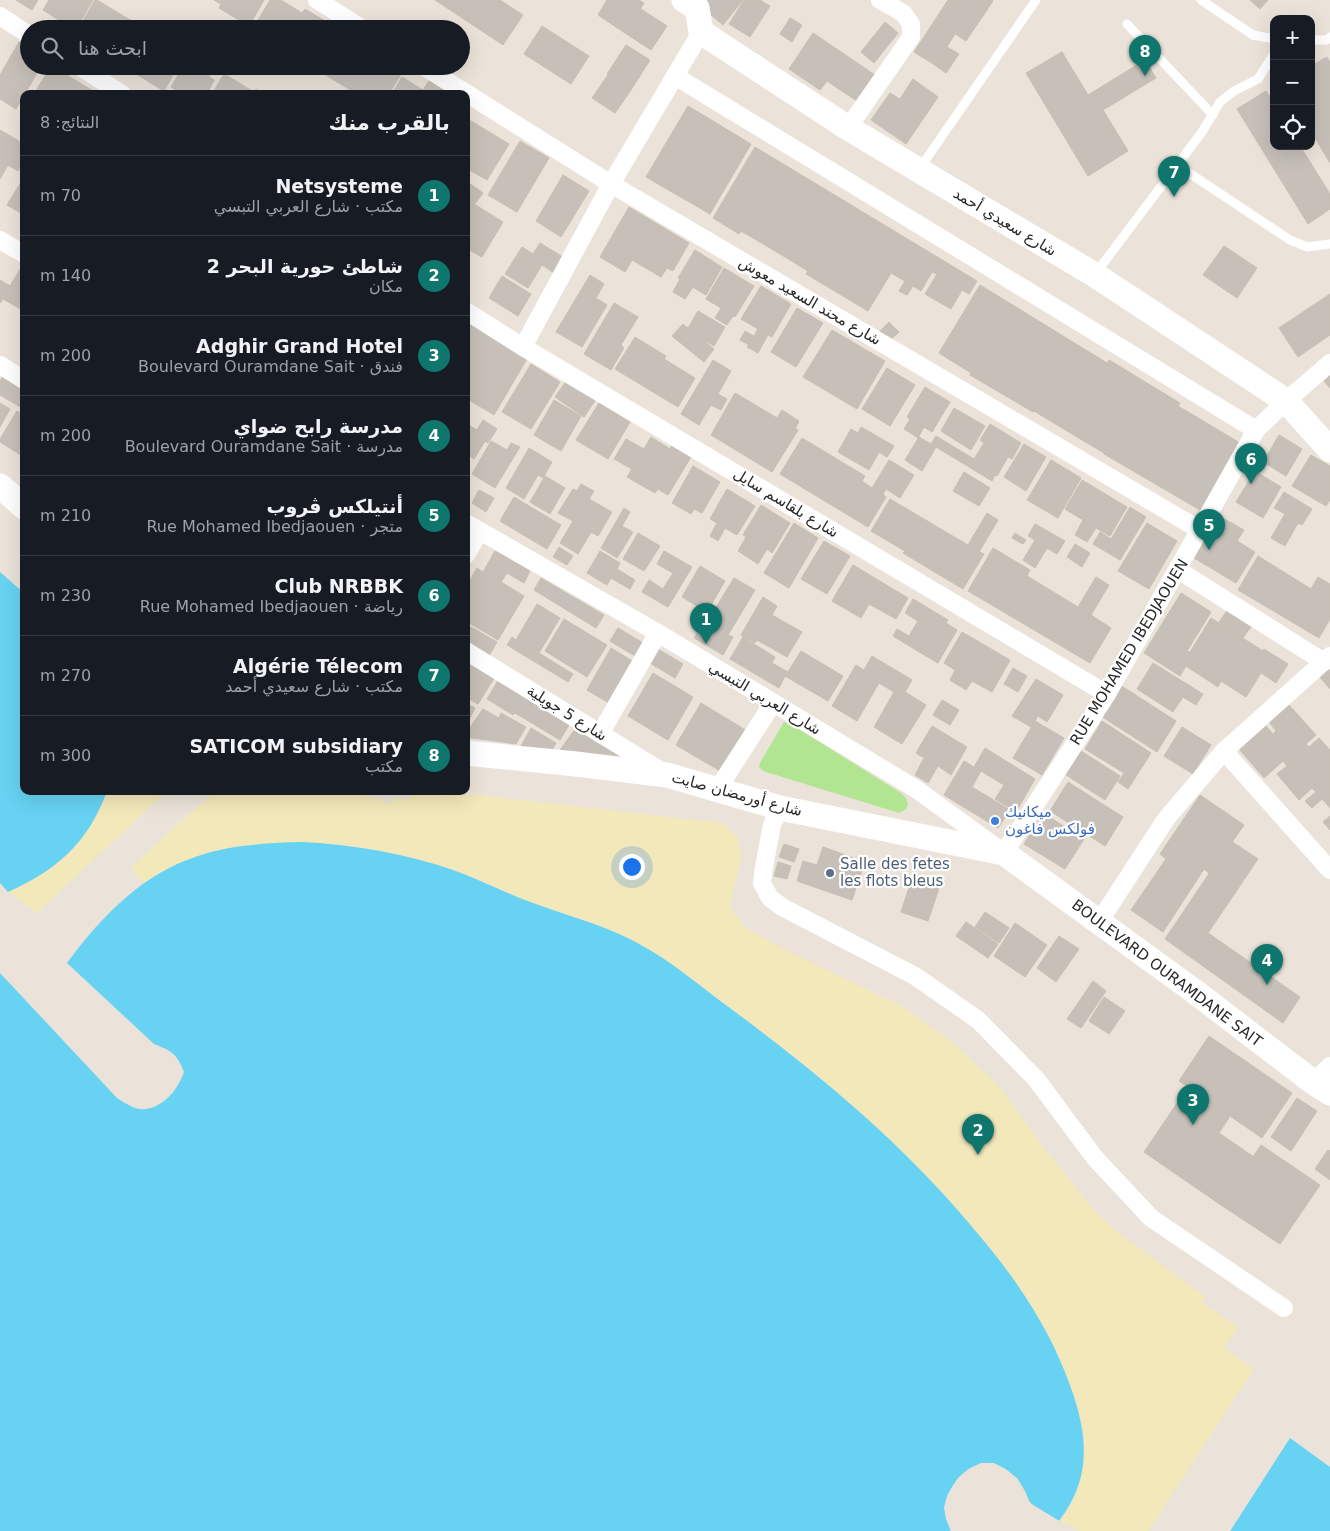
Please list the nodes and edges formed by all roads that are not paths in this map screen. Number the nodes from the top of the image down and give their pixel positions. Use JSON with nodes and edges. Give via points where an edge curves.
{"nodes":[{"id":1,"x":317,"y":0,"type":"edge"},
{"id":2,"x":684,"y":0,"type":"edge"},
{"id":3,"x":880,"y":0,"type":"edge"},
{"id":4,"x":1036,"y":0,"type":"edge"},
{"id":5,"x":1201,"y":0,"type":"edge"},
{"id":6,"x":0,"y":16,"type":"edge"},
{"id":7,"x":349,"y":20,"type":"edge"},
{"id":8,"x":1127,"y":24,"type":"dead end"},
{"id":9,"x":20,"y":29,"type":"edge"},
{"id":10,"x":701,"y":32,"type":"junction"},
{"id":11,"x":1330,"y":37,"type":"edge"},
{"id":12,"x":1270,"y":39,"type":"edge"},
{"id":13,"x":1315,"y":40,"type":"edge"},
{"id":14,"x":1270,"y":60,"type":"edge"},
{"id":15,"x":93,"y":75,"type":"edge"},
{"id":16,"x":437,"y":75,"type":"edge"},
{"id":17,"x":675,"y":76,"type":"junction"},
{"id":18,"x":116,"y":90,"type":"edge"},
{"id":19,"x":461,"y":90,"type":"edge"},
{"id":20,"x":470,"y":96,"type":"edge"},
{"id":21,"x":1212,"y":115,"type":"junction"},
{"id":22,"x":848,"y":128,"type":"junction"},
{"id":23,"x":1177,"y":165,"type":"junction"},
{"id":24,"x":918,"y":171,"type":"junction"},
{"id":25,"x":611,"y":184,"type":"junction"},
{"id":26,"x":0,"y":240,"type":"edge"},
{"id":27,"x":1330,"y":244,"type":"edge"},
{"id":28,"x":20,"y":252,"type":"edge"},
{"id":29,"x":1095,"y":275,"type":"junction"},
{"id":30,"x":470,"y":314,"type":"edge"},
{"id":31,"x":523,"y":347,"type":"junction"},
{"id":32,"x":1330,"y":363,"type":"edge"},
{"id":33,"x":0,"y":365,"type":"edge"},
{"id":34,"x":20,"y":378,"type":"edge"},
{"id":35,"x":1286,"y":401,"type":"junction"},
{"id":36,"x":1256,"y":430,"type":"junction"},
{"id":37,"x":1330,"y":450,"type":"edge"},
{"id":38,"x":0,"y":486,"type":"edge"},
{"id":39,"x":20,"y":500,"type":"edge"},
{"id":40,"x":473,"y":527,"type":"edge"},
{"id":41,"x":1200,"y":530,"type":"junction"},
{"id":42,"x":1178,"y":570,"type":"junction"},
{"id":43,"x":658,"y":633,"type":"junction"},
{"id":44,"x":470,"y":654,"type":"edge"},
{"id":45,"x":1327,"y":659,"type":"edge"},
{"id":46,"x":1107,"y":694,"type":"junction"},
{"id":47,"x":773,"y":703,"type":"junction"},
{"id":48,"x":600,"y":734,"type":"junction"},
{"id":49,"x":1224,"y":751,"type":"junction"},
{"id":50,"x":470,"y":753,"type":"edge"},
{"id":51,"x":667,"y":775,"type":"junction"},
{"id":52,"x":717,"y":790,"type":"junction"},
{"id":53,"x":780,"y":808,"type":"junction"},
{"id":54,"x":1004,"y":853,"type":"junction"},
{"id":55,"x":1330,"y":870,"type":"edge"},
{"id":56,"x":1099,"y":922,"type":"junction"},
{"id":57,"x":1324,"y":1080,"type":"edge"},
{"id":58,"x":1284,"y":1308,"type":"dead end"}],
"edges":[{"from":1,"to":7,"type":"street"},
{"from":2,"to":10,"type":"main road","via":[[697,8]]},
{"from":3,"to":22,"type":"street","via":[[903,13],[911,24],[911,37]]},
{"from":4,"to":24,"type":"lane"},
{"from":5,"to":12,"type":"lane","via":[[1253,35]]},
{"from":6,"to":9,"type":"street"},
{"from":8,"to":21,"type":"lane"},
{"from":10,"to":17,"type":"street"},
{"from":10,"to":22,"type":"main road","name":"شارع سعيدي أحمد"},
{"from":11,"to":13,"type":"lane"},
{"from":14,"to":21,"type":"lane","via":[[1258,79],[1234,91],[1220,102]]},
{"from":15,"to":18,"type":"street"},
{"from":16,"to":19,"type":"street","name":"شارع محند السعيد معوش"},
{"from":17,"to":25,"type":"street"},
{"from":17,"to":36,"type":"street"},
{"from":20,"to":25,"type":"street","name":"شارع محند السعيد معوش"},
{"from":21,"to":23,"type":"lane"},
{"from":22,"to":24,"type":"main road","name":"شارع سعيدي أحمد"},
{"from":23,"to":27,"type":"lane","via":[[1290,240],[1307,247]]},
{"from":23,"to":29,"type":"lane"},
{"from":24,"to":29,"type":"main road","name":"شارع سعيدي أحمد"},
{"from":25,"to":31,"type":"street"},
{"from":25,"to":41,"type":"street","name":"شارع محند السعيد معوش"},
{"from":26,"to":28,"type":"street"},
{"from":29,"to":35,"type":"main road","name":"شارع سعيدي أحمد"},
{"from":30,"to":31,"type":"street","name":"شارع بلقاسم سايل"},
{"from":31,"to":46,"type":"street","name":"شارع بلقاسم سايل"},
{"from":32,"to":35,"type":"street","name":"RUE MOHAMED IBEDJAOUEN"},
{"from":33,"to":34,"type":"street"},
{"from":35,"to":36,"type":"street","name":"RUE MOHAMED IBEDJAOUEN"},
{"from":35,"to":37,"type":"main road","name":"شارع سعيدي أحمد"},
{"from":36,"to":41,"type":"street","name":"RUE MOHAMED IBEDJAOUEN"},
{"from":38,"to":39,"type":"main road"},
{"from":40,"to":43,"type":"street","name":"شارع العربي التبسي"},
{"from":41,"to":42,"type":"street","name":"RUE MOHAMED IBEDJAOUEN"},
{"from":42,"to":45,"type":"street"},
{"from":42,"to":46,"type":"street","name":"RUE MOHAMED IBEDJAOUEN"},
{"from":43,"to":47,"type":"street","name":"شارع العربي التبسي"},
{"from":43,"to":48,"type":"street"},
{"from":44,"to":48,"type":"street","name":"شارع 5 جويلية"},
{"from":45,"to":49,"type":"street"},
{"from":46,"to":54,"type":"street","name":"RUE MOHAMED IBEDJAOUEN"},
{"from":47,"to":52,"type":"street"},
{"from":47,"to":54,"type":"street","name":"شارع العربي التبسي","via":[[916,789]]},
{"from":48,"to":51,"type":"street","name":"شارع 5 جويلية"},
{"from":49,"to":55,"type":"street"},
{"from":49,"to":56,"type":"street","via":[[1166,818]]},
{"from":50,"to":51,"type":"main road","name":"شارع أورمضان صايت"},
{"from":51,"to":52,"type":"main road","name":"شارع أورمضان صايت"},
{"from":52,"to":53,"type":"main road","name":"شارع أورمضان صايت"},
{"from":53,"to":54,"type":"main road","name":"شارع أورمضان صايت"},
{"from":53,"to":58,"type":"street","via":[[772,825],[762,883],[770,898],[915,976],[978,1020],[1036,1079],[1095,1158],[1151,1218]]},
{"from":54,"to":56,"type":"main road","name":"BOULEVARD OURAMDANE SAIT"},
{"from":56,"to":57,"type":"main road","name":"BOULEVARD OURAMDANE SAIT"}]}
